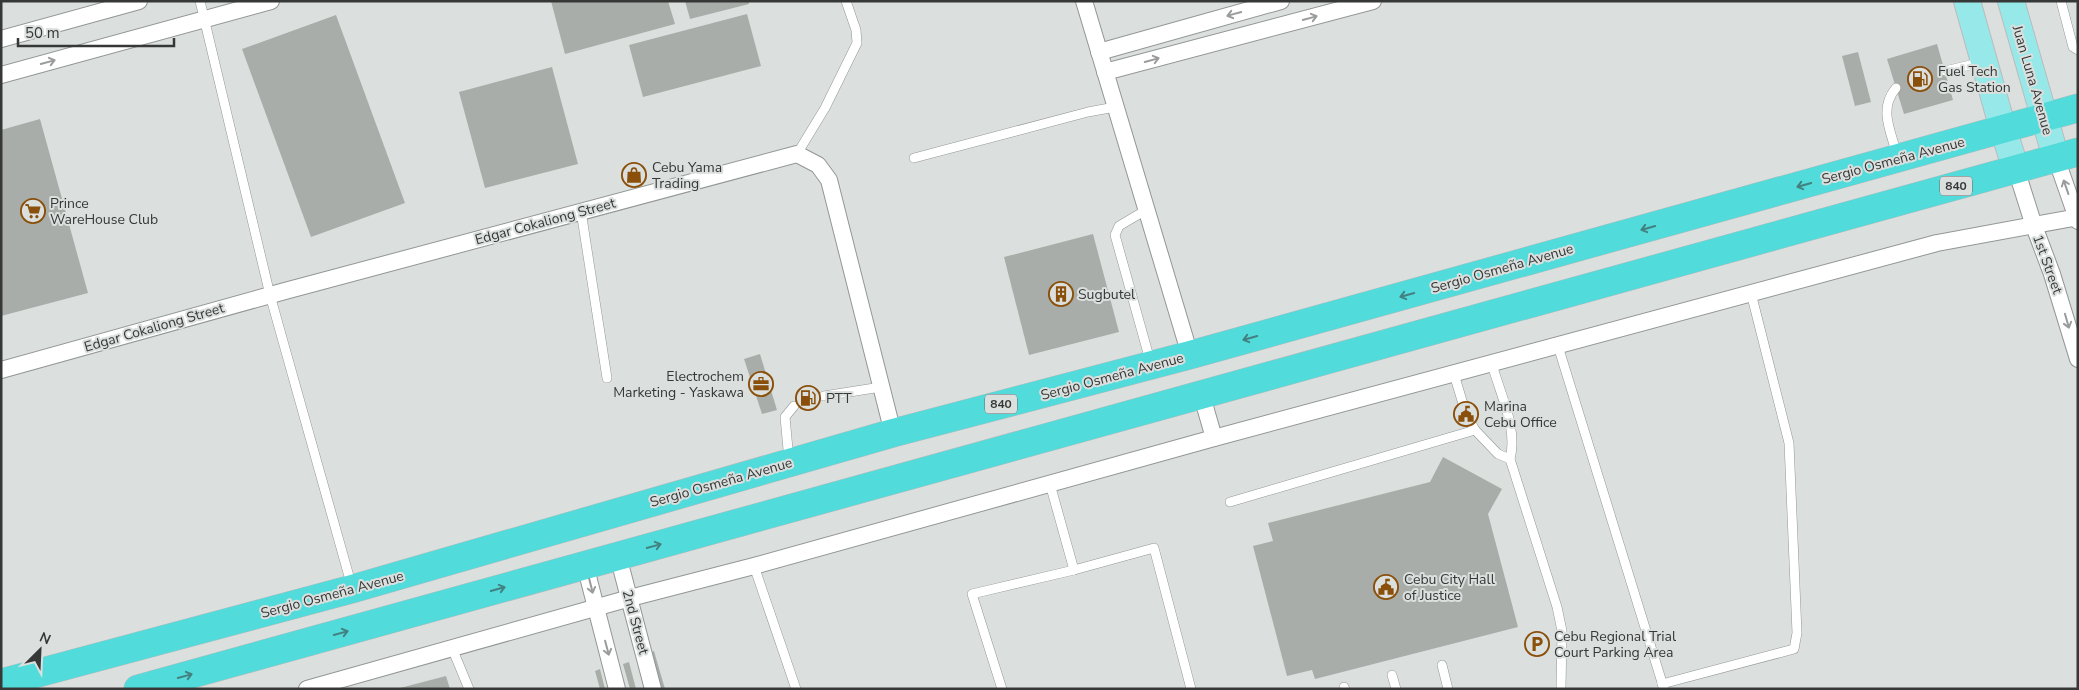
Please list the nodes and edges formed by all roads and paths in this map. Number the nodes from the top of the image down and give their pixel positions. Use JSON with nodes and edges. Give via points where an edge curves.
{"nodes":[{"id":1,"x":139,"y":1,"type":"edge"},
{"id":2,"x":200,"y":1,"type":"edge"},
{"id":3,"x":271,"y":1,"type":"edge"},
{"id":4,"x":846,"y":1,"type":"edge"},
{"id":5,"x":1084,"y":1,"type":"edge"},
{"id":6,"x":1281,"y":1,"type":"edge"},
{"id":7,"x":1373,"y":1,"type":"edge"},
{"id":8,"x":1967,"y":1,"type":"edge"},
{"id":9,"x":2011,"y":1,"type":"edge"},
{"id":10,"x":2061,"y":1,"type":"edge"},
{"id":11,"x":205,"y":20,"type":"junction"},
{"id":12,"x":1,"y":39,"type":"edge"},
{"id":13,"x":2078,"y":50,"type":"edge"},
{"id":14,"x":1099,"y":52,"type":"junction"},
{"id":15,"x":1983,"y":62,"type":"junction"},
{"id":16,"x":1945,"y":71,"type":"dead end"},
{"id":17,"x":1105,"y":72,"type":"junction"},
{"id":18,"x":1,"y":75,"type":"edge"},
{"id":19,"x":1896,"y":88,"type":"dead end"},
{"id":20,"x":1115,"y":107,"type":"junction"},
{"id":21,"x":2078,"y":108,"type":"edge"},
{"id":22,"x":2043,"y":117,"type":"junction"},
{"id":23,"x":2003,"y":129,"type":"junction"},
{"id":24,"x":797,"y":154,"type":"junction"},
{"id":25,"x":2067,"y":155,"type":"edge"},
{"id":26,"x":914,"y":158,"type":"dead end"},
{"id":27,"x":1898,"y":159,"type":"junction"},
{"id":28,"x":2016,"y":170,"type":"junction"},
{"id":29,"x":1146,"y":210,"type":"junction"},
{"id":30,"x":581,"y":212,"type":"junction"},
{"id":31,"x":2077,"y":218,"type":"edge"},
{"id":32,"x":2034,"y":226,"type":"junction"},
{"id":33,"x":1752,"y":293,"type":"junction"},
{"id":34,"x":270,"y":295,"type":"junction"},
{"id":35,"x":1558,"y":346,"type":"junction"},
{"id":36,"x":1190,"y":355,"type":"junction"},
{"id":37,"x":2078,"y":359,"type":"edge"},
{"id":38,"x":1492,"y":364,"type":"junction"},
{"id":39,"x":1151,"y":365,"type":"junction"},
{"id":40,"x":1,"y":370,"type":"edge"},
{"id":41,"x":1454,"y":374,"type":"junction"},
{"id":42,"x":607,"y":378,"type":"dead end"},
{"id":43,"x":881,"y":387,"type":"junction"},
{"id":44,"x":1201,"y":393,"type":"junction"},
{"id":45,"x":824,"y":396,"type":"dead end"},
{"id":46,"x":794,"y":406,"type":"dead end"},
{"id":47,"x":1475,"y":430,"type":"junction"},
{"id":48,"x":892,"y":433,"type":"junction"},
{"id":49,"x":1214,"y":438,"type":"junction"},
{"id":50,"x":1510,"y":459,"type":"junction"},
{"id":51,"x":789,"y":462,"type":"junction"},
{"id":52,"x":1050,"y":484,"type":"junction"},
{"id":53,"x":1230,"y":502,"type":"dead end"},
{"id":54,"x":618,"y":556,"type":"junction"},
{"id":55,"x":585,"y":565,"type":"junction"},
{"id":56,"x":754,"y":566,"type":"junction"},
{"id":57,"x":1074,"y":570,"type":"junction"},
{"id":58,"x":352,"y":589,"type":"junction"},
{"id":59,"x":630,"y":598,"type":"junction"},
{"id":60,"x":596,"y":607,"type":"junction"},
{"id":61,"x":452,"y":648,"type":"junction"},
{"id":62,"x":1442,"y":665,"type":"dead end"},
{"id":63,"x":1392,"y":675,"type":"dead end"},
{"id":64,"x":1,"y":683,"type":"edge"},
{"id":65,"x":1663,"y":686,"type":"edge"},
{"id":66,"x":138,"y":689,"type":"edge"},
{"id":67,"x":307,"y":689,"type":"edge"},
{"id":68,"x":469,"y":689,"type":"edge"},
{"id":69,"x":617,"y":689,"type":"edge"},
{"id":70,"x":653,"y":689,"type":"edge"},
{"id":71,"x":796,"y":689,"type":"edge"},
{"id":72,"x":1002,"y":689,"type":"edge"},
{"id":73,"x":1191,"y":689,"type":"edge"},
{"id":74,"x":1396,"y":689,"type":"edge"},
{"id":75,"x":1448,"y":689,"type":"edge"},
{"id":76,"x":1561,"y":689,"type":"edge"}],
"edges":[{"from":1,"to":12,"type":"street"},
{"from":2,"to":11,"type":"lane"},
{"from":3,"to":11,"type":"street"},
{"from":4,"to":24,"type":"lane","via":[[857,43],[825,108]]},
{"from":5,"to":14,"type":"street"},
{"from":6,"to":14,"type":"street","one_way":true},
{"from":17,"to":7,"type":"street","one_way":true},
{"from":8,"to":15,"type":"main road"},
{"from":9,"to":22,"type":"main road","name":"Juan Luna Avenue"},
{"from":10,"to":13,"type":"lane","via":[[2073,47]]},
{"from":18,"to":11,"type":"street","one_way":true},
{"from":11,"to":34,"type":"lane"},
{"from":14,"to":17,"type":"street"},
{"from":15,"to":16,"type":"lane"},
{"from":15,"to":23,"type":"main road"},
{"from":17,"to":20,"type":"street"},
{"from":19,"to":27,"type":"lane","via":[[1889,96],[1885,112]]},
{"from":20,"to":26,"type":"lane"},
{"from":20,"to":29,"type":"street"},
{"from":21,"to":22,"type":"highway","name":"Sergio Osmeña Avenue","number":"840"},
{"from":22,"to":23,"type":"highway","name":"Sergio Osmeña Avenue","number":"840"},
{"from":22,"to":25,"type":"main road","name":"Juan Luna Avenue"},
{"from":23,"to":27,"type":"highway","name":"Sergio Osmeña Avenue","number":"840"},
{"from":23,"to":28,"type":"main road"},
{"from":24,"to":30,"type":"street","name":"Edgar Cokaliong Street"},
{"from":24,"to":43,"type":"street","via":[[818,165],[828,180]]},
{"from":25,"to":28,"type":"highway","number":"840"},
{"from":31,"to":25,"type":"street","one_way":true},
{"from":27,"to":36,"type":"highway","name":"Sergio Osmeña Avenue","number":"840","one_way":true},
{"from":28,"to":32,"type":"street","name":"1st Street"},
{"from":28,"to":44,"type":"highway","number":"840"},
{"from":29,"to":36,"type":"street"},
{"from":29,"to":39,"type":"lane","via":[[1119,226],[1115,235]]},
{"from":30,"to":34,"type":"street","name":"Edgar Cokaliong Street"},
{"from":30,"to":42,"type":"lane"},
{"from":31,"to":32,"type":"street"},
{"from":32,"to":33,"type":"street","via":[[1937,243]]},
{"from":32,"to":37,"type":"street","name":"1st Street","one_way":true},
{"from":33,"to":35,"type":"street"},
{"from":33,"to":65,"type":"lane","via":[[1789,443],[1797,634],[1794,649]]},
{"from":34,"to":40,"type":"street","name":"Edgar Cokaliong Street"},
{"from":34,"to":58,"type":"lane"},
{"from":35,"to":38,"type":"street"},
{"from":35,"to":65,"type":"lane"},
{"from":36,"to":39,"type":"highway","name":"Sergio Osmeña Avenue","number":"840"},
{"from":38,"to":41,"type":"street"},
{"from":38,"to":50,"type":"lane","via":[[1513,435]]},
{"from":39,"to":48,"type":"highway","name":"Sergio Osmeña Avenue","number":"840"},
{"from":41,"to":47,"type":"lane","via":[[1466,414]]},
{"from":41,"to":49,"type":"street"},
{"from":43,"to":45,"type":"lane"},
{"from":43,"to":48,"type":"street"},
{"from":44,"to":49,"type":"street"},
{"from":54,"to":44,"type":"highway","number":"840","one_way":true},
{"from":46,"to":51,"type":"lane","via":[[785,417]]},
{"from":47,"to":50,"type":"lane","via":[[1498,454]]},
{"from":47,"to":53,"type":"lane"},
{"from":48,"to":51,"type":"highway","name":"Sergio Osmeña Avenue","number":"840"},
{"from":49,"to":52,"type":"street"},
{"from":50,"to":76,"type":"lane","via":[[1557,606],[1562,632]]},
{"from":51,"to":58,"type":"highway","name":"Sergio Osmeña Avenue","number":"840"},
{"from":52,"to":56,"type":"street"},
{"from":52,"to":57,"type":"lane"},
{"from":54,"to":55,"type":"highway","number":"840"},
{"from":54,"to":59,"type":"street","name":"2nd Street"},
{"from":55,"to":60,"type":"street","one_way":true},
{"from":66,"to":55,"type":"highway","number":"840","one_way":true},
{"from":56,"to":59,"type":"street"},
{"from":56,"to":71,"type":"lane"},
{"from":57,"to":72,"type":"lane","via":[[972,594]]},
{"from":57,"to":73,"type":"lane","via":[[1154,548]]},
{"from":58,"to":64,"type":"highway","name":"Sergio Osmeña Avenue","number":"840"},
{"from":59,"to":60,"type":"street"},
{"from":59,"to":70,"type":"street","name":"2nd Street"},
{"from":60,"to":61,"type":"street"},
{"from":60,"to":69,"type":"street","one_way":true},
{"from":61,"to":67,"type":"street"},
{"from":61,"to":68,"type":"lane"},
{"from":62,"to":75,"type":"lane"},
{"from":63,"to":74,"type":"lane"}]}
